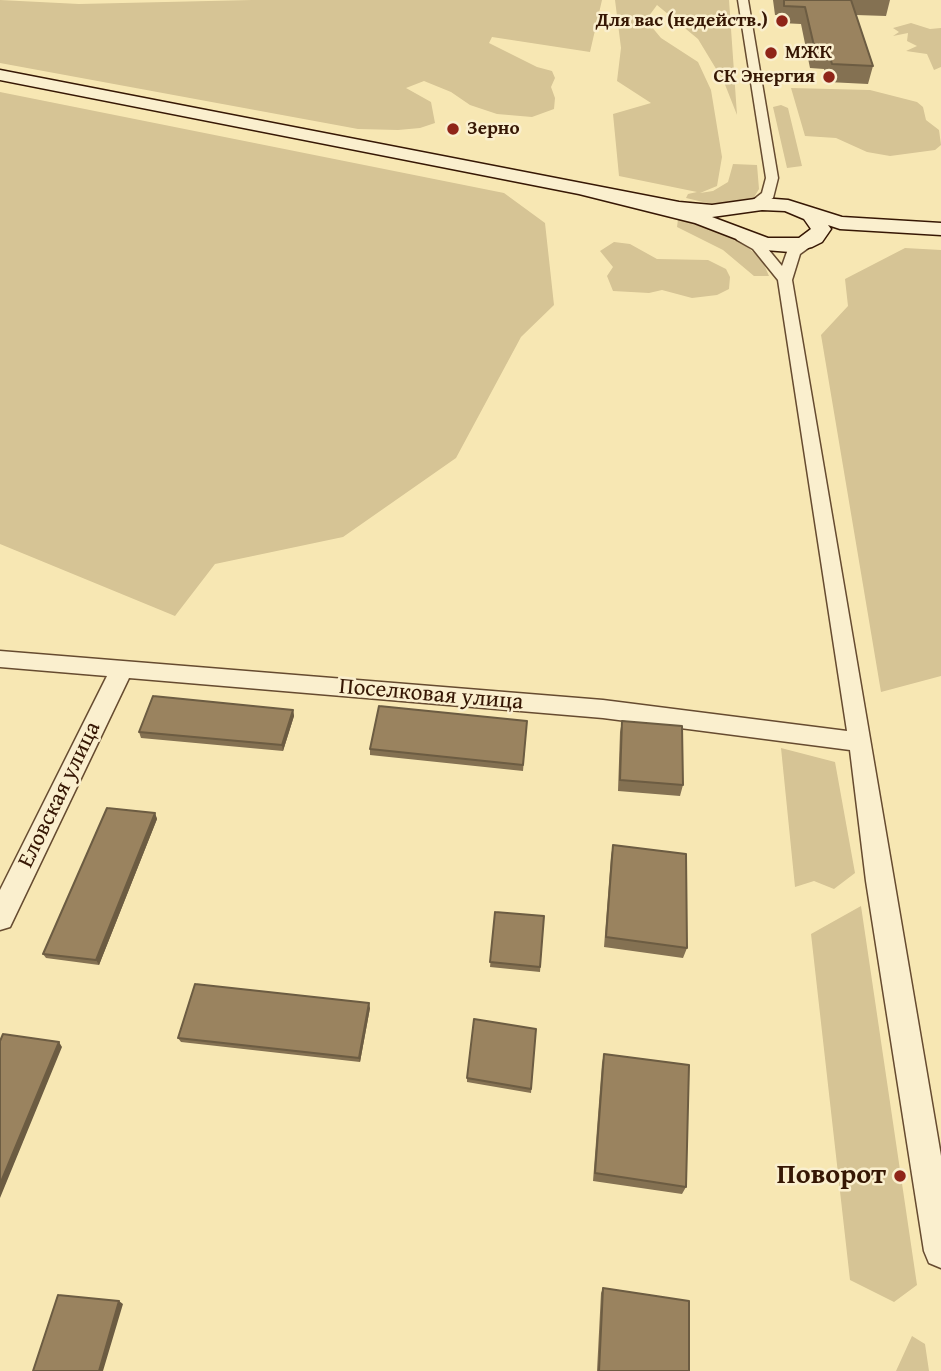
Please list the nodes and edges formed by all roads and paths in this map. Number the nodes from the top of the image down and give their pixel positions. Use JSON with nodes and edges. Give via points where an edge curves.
{"nodes":[{"id":1,"x":743,"y":0,"type":"edge"},
{"id":2,"x":0,"y":75,"type":"edge"},
{"id":3,"x":772,"y":178,"type":"junction"},
{"id":4,"x":587,"y":192,"type":"junction"},
{"id":5,"x":755,"y":204,"type":"junction"},
{"id":6,"x":806,"y":212,"type":"junction"},
{"id":7,"x":941,"y":229,"type":"edge"},
{"id":8,"x":742,"y":237,"type":"junction"},
{"id":9,"x":815,"y":238,"type":"junction"},
{"id":10,"x":941,"y":240,"type":"edge"},
{"id":11,"x":785,"y":281,"type":"junction"},
{"id":12,"x":0,"y":659,"type":"edge"},
{"id":13,"x":121,"y":671,"type":"junction"},
{"id":14,"x":861,"y":743,"type":"junction"},
{"id":15,"x":0,"y":918,"type":"edge"},
{"id":16,"x":941,"y":1251,"type":"edge"}],
"edges":[{"from":1,"to":3,"type":"street"},
{"from":2,"to":4,"type":"main road"},
{"from":3,"to":5,"type":"street","via":[[766,197]]},
{"from":3,"to":6,"type":"street","via":[[784,198]]},
{"from":4,"to":5,"type":"main road","via":[[704,211]]},
{"from":4,"to":8,"type":"main road","via":[[701,219]]},
{"from":5,"to":6,"type":"main road"},
{"from":5,"to":8,"type":"main road","via":[[730,216],[731,228]]},
{"from":6,"to":7,"type":"main road","via":[[840,223]]},
{"from":6,"to":9,"type":"main road","via":[[821,229]]},
{"from":8,"to":9,"type":"main road","via":[[782,246]]},
{"from":8,"to":11,"type":"street","via":[[758,246]]},
{"from":9,"to":10,"type":"main road","via":[[833,234]]},
{"from":9,"to":11,"type":"street","via":[[793,252]]},
{"from":11,"to":14,"type":"street"},
{"from":12,"to":13,"type":"street","name":"Поселковая улица"},
{"from":13,"to":14,"type":"street","name":"Поселковая улица","via":[[603,709]]},
{"from":13,"to":15,"type":"street","name":"Еловская улица"},
{"from":14,"to":16,"type":"street","via":[[879,881]]}]}
